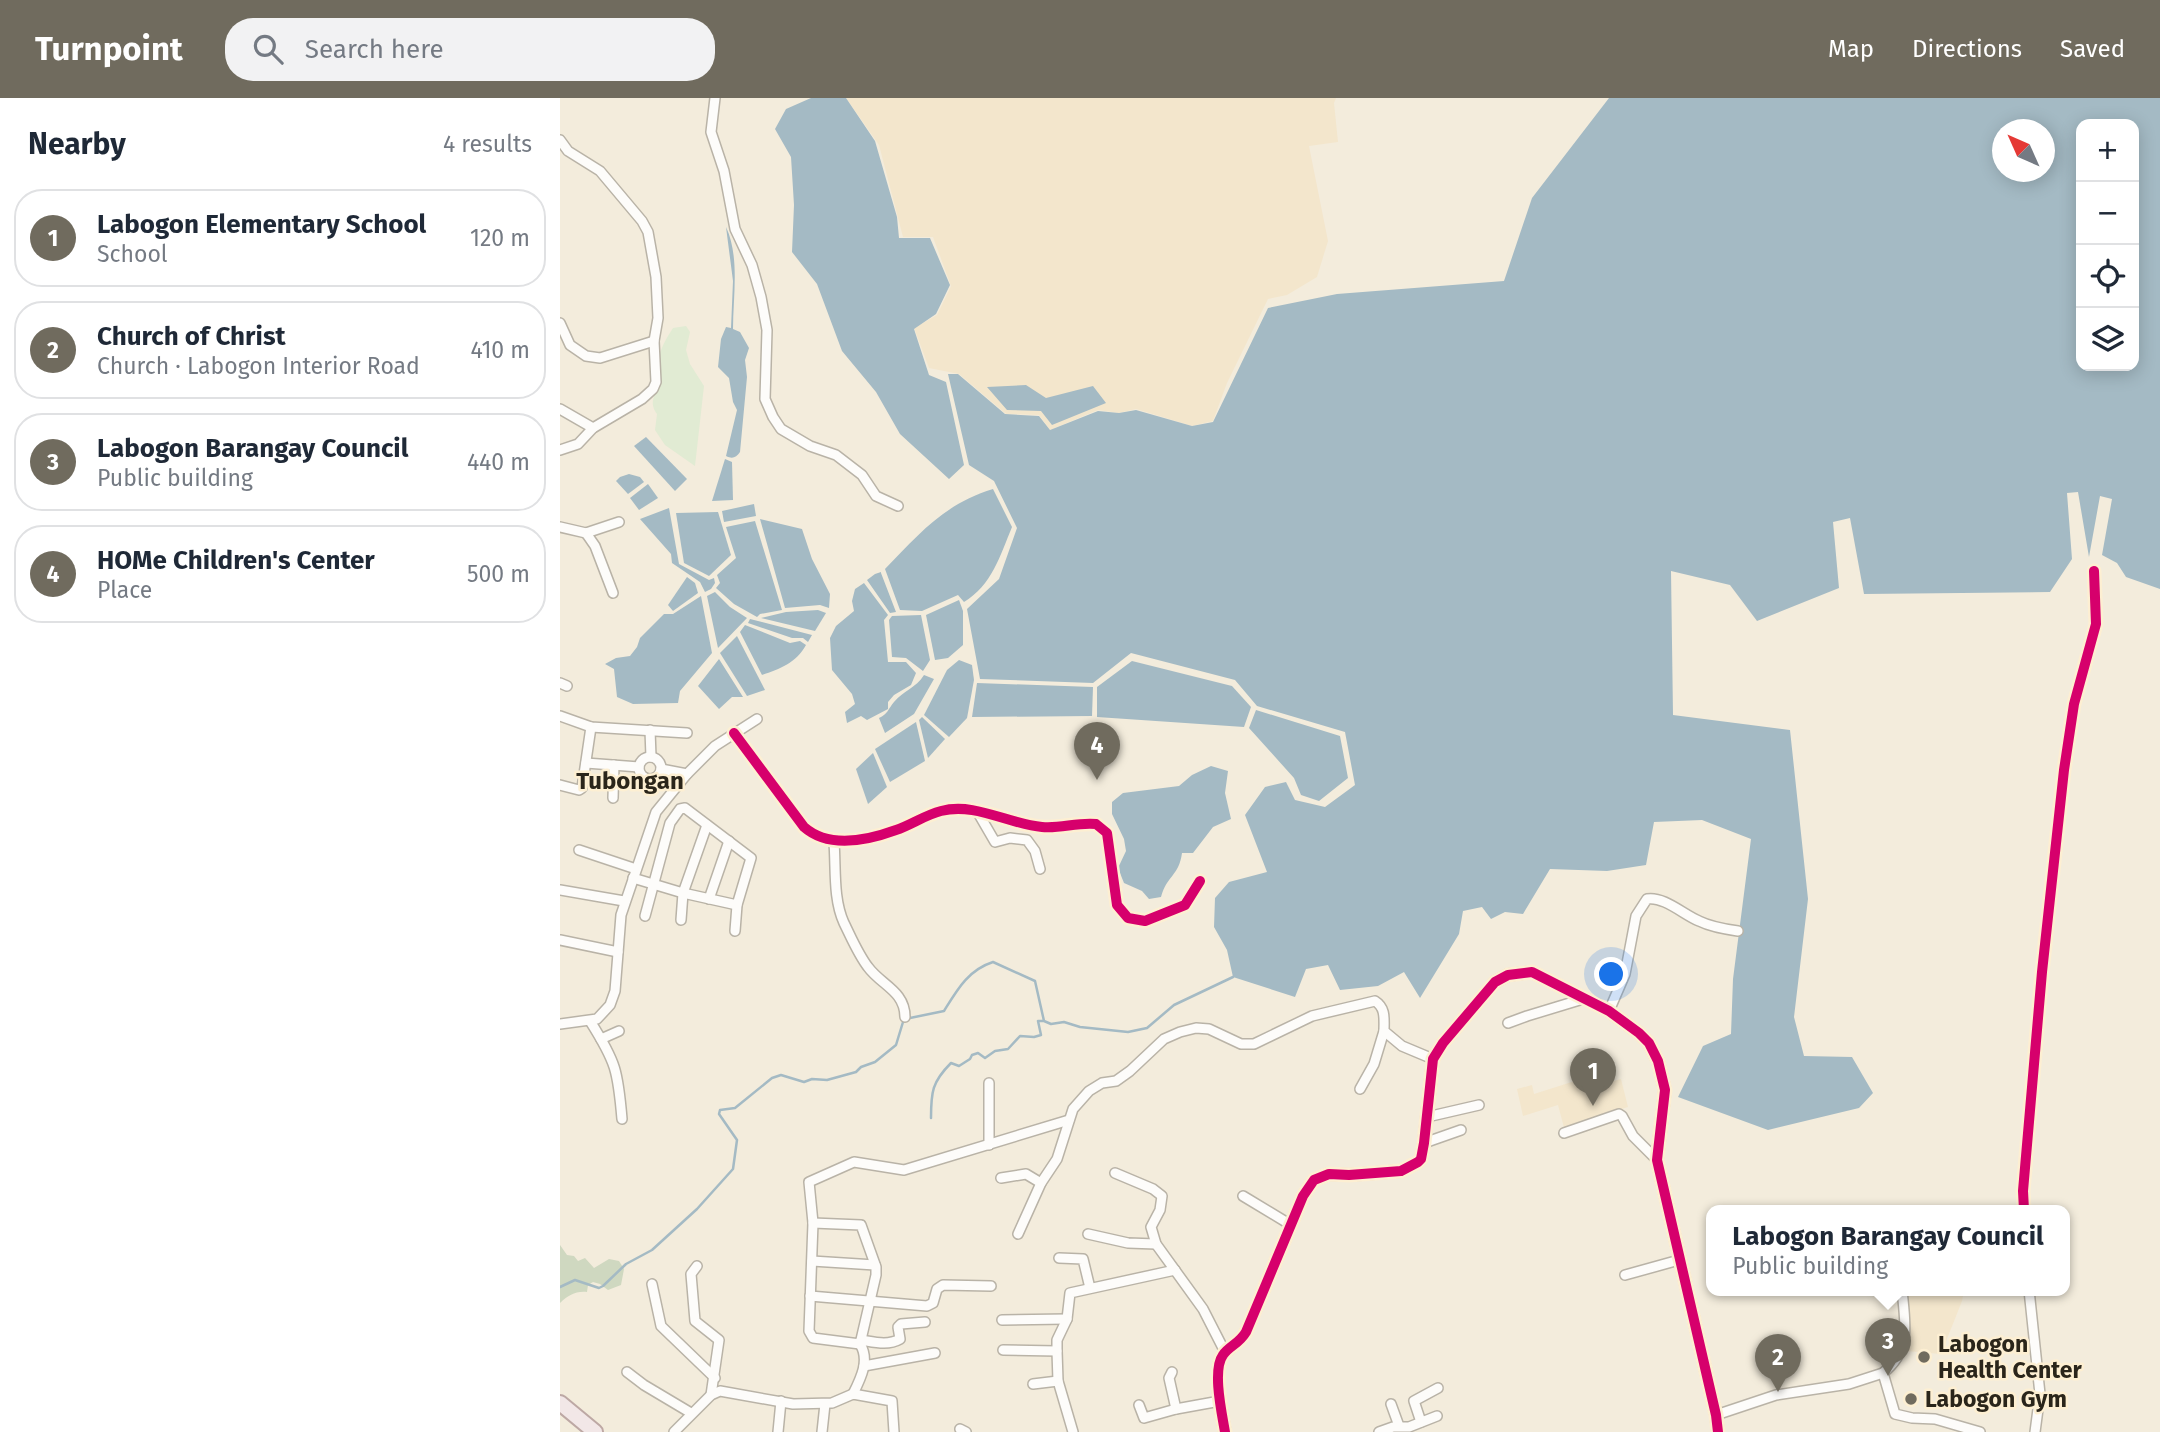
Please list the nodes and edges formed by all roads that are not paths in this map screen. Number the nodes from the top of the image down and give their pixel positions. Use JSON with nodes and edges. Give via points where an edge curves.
{"nodes":[{"id":1,"x":715,"y":98,"type":"edge"},
{"id":2,"x":560,"y":140,"type":"edge"},
{"id":3,"x":560,"y":323,"type":"edge"},
{"id":4,"x":654,"y":341,"type":"junction"},
{"id":5,"x":560,"y":409,"type":"edge"},
{"id":6,"x":593,"y":428,"type":"junction"},
{"id":7,"x":560,"y":450,"type":"edge"},
{"id":8,"x":898,"y":506,"type":"dead end"},
{"id":9,"x":619,"y":522,"type":"dead end"},
{"id":10,"x":560,"y":527,"type":"edge"},
{"id":11,"x":586,"y":533,"type":"junction"},
{"id":12,"x":2094,"y":570,"type":"dead end"},
{"id":13,"x":613,"y":593,"type":"dead end"},
{"id":14,"x":560,"y":716,"type":"edge"},
{"id":15,"x":757,"y":719,"type":"dead end"},
{"id":16,"x":591,"y":727,"type":"junction"},
{"id":17,"x":650,"y":730,"type":"junction"},
{"id":18,"x":687,"y":733,"type":"dead end"},
{"id":19,"x":734,"y":733,"type":"junction"},
{"id":20,"x":651,"y":757,"type":"junction"},
{"id":21,"x":586,"y":763,"type":"junction"},
{"id":22,"x":614,"y":765,"type":"junction"},
{"id":23,"x":639,"y":767,"type":"junction"},
{"id":24,"x":661,"y":769,"type":"junction"},
{"id":25,"x":687,"y":774,"type":"junction"},
{"id":26,"x":560,"y":785,"type":"edge"},
{"id":27,"x":613,"y":797,"type":"dead end"},
{"id":28,"x":977,"y":811,"type":"junction"},
{"id":29,"x":707,"y":825,"type":"junction"},
{"id":30,"x":729,"y":841,"type":"junction"},
{"id":31,"x":834,"y":842,"type":"junction"},
{"id":32,"x":579,"y":850,"type":"dead end"},
{"id":33,"x":1040,"y":869,"type":"dead end"},
{"id":34,"x":634,"y":874,"type":"junction"},
{"id":35,"x":1200,"y":881,"type":"dead end"},
{"id":36,"x":652,"y":884,"type":"junction"},
{"id":37,"x":560,"y":890,"type":"edge"},
{"id":38,"x":683,"y":893,"type":"junction"},
{"id":39,"x":709,"y":900,"type":"junction"},
{"id":40,"x":624,"y":901,"type":"junction"},
{"id":41,"x":737,"y":905,"type":"junction"},
{"id":42,"x":645,"y":916,"type":"dead end"},
{"id":43,"x":681,"y":920,"type":"dead end"},
{"id":44,"x":735,"y":930,"type":"dead end"},
{"id":45,"x":1738,"y":931,"type":"dead end"},
{"id":46,"x":560,"y":940,"type":"edge"},
{"id":47,"x":618,"y":952,"type":"junction"},
{"id":48,"x":1583,"y":999,"type":"junction"},
{"id":49,"x":1609,"y":1011,"type":"junction"},
{"id":50,"x":905,"y":1017,"type":"dead end"},
{"id":51,"x":590,"y":1021,"type":"junction"},
{"id":52,"x":1508,"y":1023,"type":"dead end"},
{"id":53,"x":560,"y":1024,"type":"edge"},
{"id":54,"x":619,"y":1031,"type":"dead end"},
{"id":55,"x":1384,"y":1031,"type":"junction"},
{"id":56,"x":601,"y":1039,"type":"junction"},
{"id":57,"x":1433,"y":1059,"type":"junction"},
{"id":58,"x":989,"y":1083,"type":"dead end"},
{"id":59,"x":1360,"y":1089,"type":"dead end"},
{"id":60,"x":1479,"y":1105,"type":"dead end"},
{"id":61,"x":1427,"y":1117,"type":"junction"},
{"id":62,"x":622,"y":1119,"type":"dead end"},
{"id":63,"x":1069,"y":1120,"type":"junction"},
{"id":64,"x":1461,"y":1130,"type":"dead end"},
{"id":65,"x":1564,"y":1133,"type":"dead end"},
{"id":66,"x":1424,"y":1143,"type":"junction"},
{"id":67,"x":989,"y":1144,"type":"junction"},
{"id":68,"x":1657,"y":1160,"type":"junction"},
{"id":69,"x":1115,"y":1173,"type":"dead end"},
{"id":70,"x":1001,"y":1178,"type":"dead end"},
{"id":71,"x":1041,"y":1183,"type":"junction"},
{"id":72,"x":1243,"y":1196,"type":"dead end"},
{"id":73,"x":2024,"y":1205,"type":"edge"},
{"id":74,"x":813,"y":1223,"type":"junction"},
{"id":75,"x":1292,"y":1225,"type":"junction"},
{"id":76,"x":1018,"y":1234,"type":"dead end"},
{"id":77,"x":1088,"y":1234,"type":"dead end"},
{"id":78,"x":1156,"y":1244,"type":"junction"},
{"id":79,"x":1059,"y":1258,"type":"dead end"},
{"id":80,"x":1679,"y":1260,"type":"junction"},
{"id":81,"x":812,"y":1261,"type":"junction"},
{"id":82,"x":875,"y":1265,"type":"junction"},
{"id":83,"x":697,"y":1266,"type":"dead end"},
{"id":84,"x":1174,"y":1270,"type":"junction"},
{"id":85,"x":1625,"y":1275,"type":"dead end"},
{"id":86,"x":652,"y":1284,"type":"dead end"},
{"id":87,"x":991,"y":1286,"type":"dead end"},
{"id":88,"x":1090,"y":1288,"type":"junction"},
{"id":89,"x":810,"y":1296,"type":"junction"},
{"id":90,"x":1903,"y":1296,"type":"edge"},
{"id":91,"x":2030,"y":1296,"type":"edge"},
{"id":92,"x":870,"y":1302,"type":"junction"},
{"id":93,"x":1067,"y":1319,"type":"junction"},
{"id":94,"x":1002,"y":1320,"type":"dead end"},
{"id":95,"x":925,"y":1322,"type":"dead end"},
{"id":96,"x":860,"y":1342,"type":"junction"},
{"id":97,"x":1003,"y":1350,"type":"dead end"},
{"id":98,"x":1056,"y":1351,"type":"junction"},
{"id":99,"x":1225,"y":1352,"type":"junction"},
{"id":100,"x":934,"y":1353,"type":"dead end"},
{"id":101,"x":864,"y":1366,"type":"junction"},
{"id":102,"x":627,"y":1372,"type":"dead end"},
{"id":103,"x":1172,"y":1372,"type":"dead end"},
{"id":104,"x":1883,"y":1373,"type":"junction"},
{"id":105,"x":715,"y":1378,"type":"junction"},
{"id":106,"x":1058,"y":1381,"type":"junction"},
{"id":107,"x":1033,"y":1384,"type":"dead end"},
{"id":108,"x":1438,"y":1388,"type":"dead end"},
{"id":109,"x":853,"y":1394,"type":"junction"},
{"id":110,"x":711,"y":1395,"type":"junction"},
{"id":111,"x":781,"y":1401,"type":"junction"},
{"id":112,"x":1220,"y":1401,"type":"junction"},
{"id":113,"x":560,"y":1403,"type":"edge"},
{"id":114,"x":825,"y":1404,"type":"junction"},
{"id":115,"x":1391,"y":1404,"type":"dead end"},
{"id":116,"x":1139,"y":1405,"type":"dead end"},
{"id":117,"x":1176,"y":1409,"type":"junction"},
{"id":118,"x":691,"y":1413,"type":"junction"},
{"id":119,"x":1716,"y":1415,"type":"junction"},
{"id":120,"x":1437,"y":1416,"type":"dead end"},
{"id":121,"x":1421,"y":1422,"type":"junction"},
{"id":122,"x":1399,"y":1426,"type":"junction"},
{"id":123,"x":595,"y":1432,"type":"edge"},
{"id":124,"x":674,"y":1432,"type":"edge"},
{"id":125,"x":778,"y":1432,"type":"edge"},
{"id":126,"x":822,"y":1432,"type":"edge"},
{"id":127,"x":894,"y":1432,"type":"edge"},
{"id":128,"x":1073,"y":1432,"type":"edge"},
{"id":129,"x":1225,"y":1432,"type":"edge"},
{"id":130,"x":1379,"y":1432,"type":"edge"},
{"id":131,"x":1718,"y":1432,"type":"edge"},
{"id":132,"x":1980,"y":1432,"type":"edge"},
{"id":133,"x":2035,"y":1432,"type":"edge"}],
"edges":[{"from":1,"to":8,"type":"street","via":[[711,132],[735,229],[761,297],[767,330],[765,399],[773,417],[781,429],[836,455],[862,475],[876,496]]},
{"from":2,"to":4,"type":"street","via":[[568,151],[600,172],[648,232],[656,276]]},
{"from":3,"to":4,"type":"street","via":[[570,345],[586,356],[600,358]]},
{"from":4,"to":6,"type":"street","via":[[653,389]]},
{"from":5,"to":6,"type":"street"},
{"from":6,"to":7,"type":"street","via":[[578,444]]},
{"from":9,"to":11,"type":"street"},
{"from":10,"to":11,"type":"street"},
{"from":11,"to":13,"type":"street"},
{"from":12,"to":73,"type":"street","via":[[2096,624],[2074,704],[2064,770]]},
{"from":14,"to":16,"type":"street"},
{"from":15,"to":19,"type":"street"},
{"from":16,"to":17,"type":"street"},
{"from":16,"to":21,"type":"street"},
{"from":17,"to":18,"type":"street"},
{"from":17,"to":20,"type":"street"},
{"from":19,"to":25,"type":"street"},
{"from":19,"to":31,"type":"street","via":[[804,827],[814,836]]},
{"from":20,"to":23,"type":"street"},
{"from":20,"to":24,"type":"street"},
{"from":21,"to":22,"type":"street"},
{"from":21,"to":26,"type":"street","via":[[582,788]]},
{"from":22,"to":23,"type":"street"},
{"from":22,"to":27,"type":"street"},
{"from":23,"to":24,"type":"street","via":[[649,779]]},
{"from":24,"to":25,"type":"street"},
{"from":25,"to":34,"type":"street","via":[[656,812]]},
{"from":28,"to":31,"type":"street","via":[[944,810],[869,838]]},
{"from":28,"to":33,"type":"street","via":[[995,842],[1027,840]]},
{"from":28,"to":35,"type":"street","via":[[1044,827],[1090,824],[1101,828],[1107,833],[1117,905],[1134,921],[1185,905]]},
{"from":29,"to":30,"type":"street"},
{"from":29,"to":36,"type":"street","via":[[680,809],[670,823]]},
{"from":29,"to":38,"type":"street"},
{"from":30,"to":39,"type":"street"},
{"from":30,"to":41,"type":"street","via":[[751,858]]},
{"from":31,"to":50,"type":"street","via":[[838,909],[866,965],[900,996]]},
{"from":32,"to":34,"type":"street"},
{"from":34,"to":36,"type":"street"},
{"from":34,"to":40,"type":"street"},
{"from":36,"to":38,"type":"street"},
{"from":36,"to":42,"type":"street"},
{"from":37,"to":40,"type":"street"},
{"from":38,"to":39,"type":"street"},
{"from":38,"to":43,"type":"street"},
{"from":39,"to":41,"type":"street"},
{"from":40,"to":47,"type":"street"},
{"from":41,"to":44,"type":"street"},
{"from":45,"to":49,"type":"street","via":[[1720,929],[1647,899],[1636,916],[1625,974]]},
{"from":46,"to":47,"type":"street"},
{"from":47,"to":51,"type":"street","via":[[613,998],[603,1015]]},
{"from":48,"to":49,"type":"street"},
{"from":48,"to":52,"type":"street"},
{"from":48,"to":57,"type":"street","via":[[1532,972],[1508,975],[1495,982]]},
{"from":49,"to":68,"type":"street","via":[[1644,1038],[1658,1061],[1665,1090]]},
{"from":51,"to":53,"type":"street"},
{"from":51,"to":56,"type":"street"},
{"from":54,"to":56,"type":"street"},
{"from":55,"to":57,"type":"street","via":[[1402,1046]]},
{"from":55,"to":59,"type":"street"},
{"from":55,"to":63,"type":"street","via":[[1384,1012],[1376,1001],[1312,1016],[1254,1044],[1241,1044],[1209,1030],[1180,1032],[1164,1039],[1116,1081],[1089,1091]]},
{"from":56,"to":62,"type":"street","via":[[615,1064]]},
{"from":57,"to":61,"type":"street"},
{"from":58,"to":67,"type":"street"},
{"from":60,"to":61,"type":"street"},
{"from":61,"to":66,"type":"street"},
{"from":63,"to":67,"type":"street"},
{"from":63,"to":71,"type":"street","via":[[1058,1159]]},
{"from":64,"to":66,"type":"street"},
{"from":65,"to":68,"type":"street","via":[[1619,1114]]},
{"from":66,"to":75,"type":"street","via":[[1421,1159],[1401,1171],[1319,1176],[1303,1196]]},
{"from":67,"to":74,"type":"street","via":[[904,1170],[855,1162],[823,1174],[807,1184]]},
{"from":68,"to":80,"type":"street"},
{"from":69,"to":78,"type":"street","via":[[1162,1196],[1151,1227]]},
{"from":70,"to":71,"type":"street","via":[[1026,1174]]},
{"from":71,"to":76,"type":"street"},
{"from":72,"to":75,"type":"street"},
{"from":74,"to":81,"type":"street"},
{"from":74,"to":82,"type":"street","via":[[861,1225]]},
{"from":75,"to":99,"type":"street","via":[[1246,1332]]},
{"from":77,"to":78,"type":"street"},
{"from":78,"to":84,"type":"street"},
{"from":79,"to":88,"type":"street","via":[[1082,1258]]},
{"from":80,"to":85,"type":"street"},
{"from":80,"to":119,"type":"street"},
{"from":81,"to":82,"type":"street"},
{"from":81,"to":89,"type":"street"},
{"from":82,"to":92,"type":"street"},
{"from":83,"to":105,"type":"street","via":[[691,1274],[695,1321],[719,1340]]},
{"from":84,"to":88,"type":"street"},
{"from":84,"to":99,"type":"street","via":[[1203,1309]]},
{"from":86,"to":105,"type":"street","via":[[661,1326]]},
{"from":87,"to":92,"type":"street","via":[[943,1285],[927,1306]]},
{"from":88,"to":93,"type":"street","via":[[1070,1293]]},
{"from":89,"to":92,"type":"street"},
{"from":89,"to":96,"type":"street","via":[[813,1338]]},
{"from":90,"to":104,"type":"street","via":[[1903,1348]]},
{"from":91,"to":133,"type":"street","via":[[2040,1394]]},
{"from":92,"to":96,"type":"street"},
{"from":93,"to":94,"type":"street"},
{"from":93,"to":98,"type":"street"},
{"from":95,"to":96,"type":"street","via":[[899,1325],[900,1339],[894,1342]]},
{"from":96,"to":101,"type":"street"},
{"from":97,"to":98,"type":"street"},
{"from":98,"to":106,"type":"street"},
{"from":99,"to":112,"type":"street","via":[[1220,1359]]},
{"from":100,"to":101,"type":"street"},
{"from":101,"to":109,"type":"street"},
{"from":102,"to":118,"type":"street"},
{"from":103,"to":117,"type":"street","via":[[1169,1378]]},
{"from":104,"to":119,"type":"street","via":[[1849,1384],[1776,1395]]},
{"from":104,"to":132,"type":"street","via":[[1895,1414]]},
{"from":105,"to":110,"type":"street"},
{"from":106,"to":107,"type":"street"},
{"from":106,"to":128,"type":"street"},
{"from":108,"to":121,"type":"street","via":[[1414,1401]]},
{"from":109,"to":114,"type":"street"},
{"from":109,"to":127,"type":"street","via":[[892,1401]]},
{"from":110,"to":111,"type":"street","via":[[720,1391]]},
{"from":110,"to":118,"type":"street"},
{"from":111,"to":114,"type":"street"},
{"from":111,"to":125,"type":"street"},
{"from":112,"to":117,"type":"street"},
{"from":112,"to":129,"type":"street"},
{"from":113,"to":123,"type":"main road"},
{"from":114,"to":126,"type":"street"},
{"from":115,"to":122,"type":"street"},
{"from":116,"to":117,"type":"street","via":[[1144,1418]]},
{"from":118,"to":124,"type":"street"},
{"from":119,"to":131,"type":"street"},
{"from":120,"to":121,"type":"street"},
{"from":121,"to":122,"type":"street"},
{"from":122,"to":130,"type":"street"}]}
